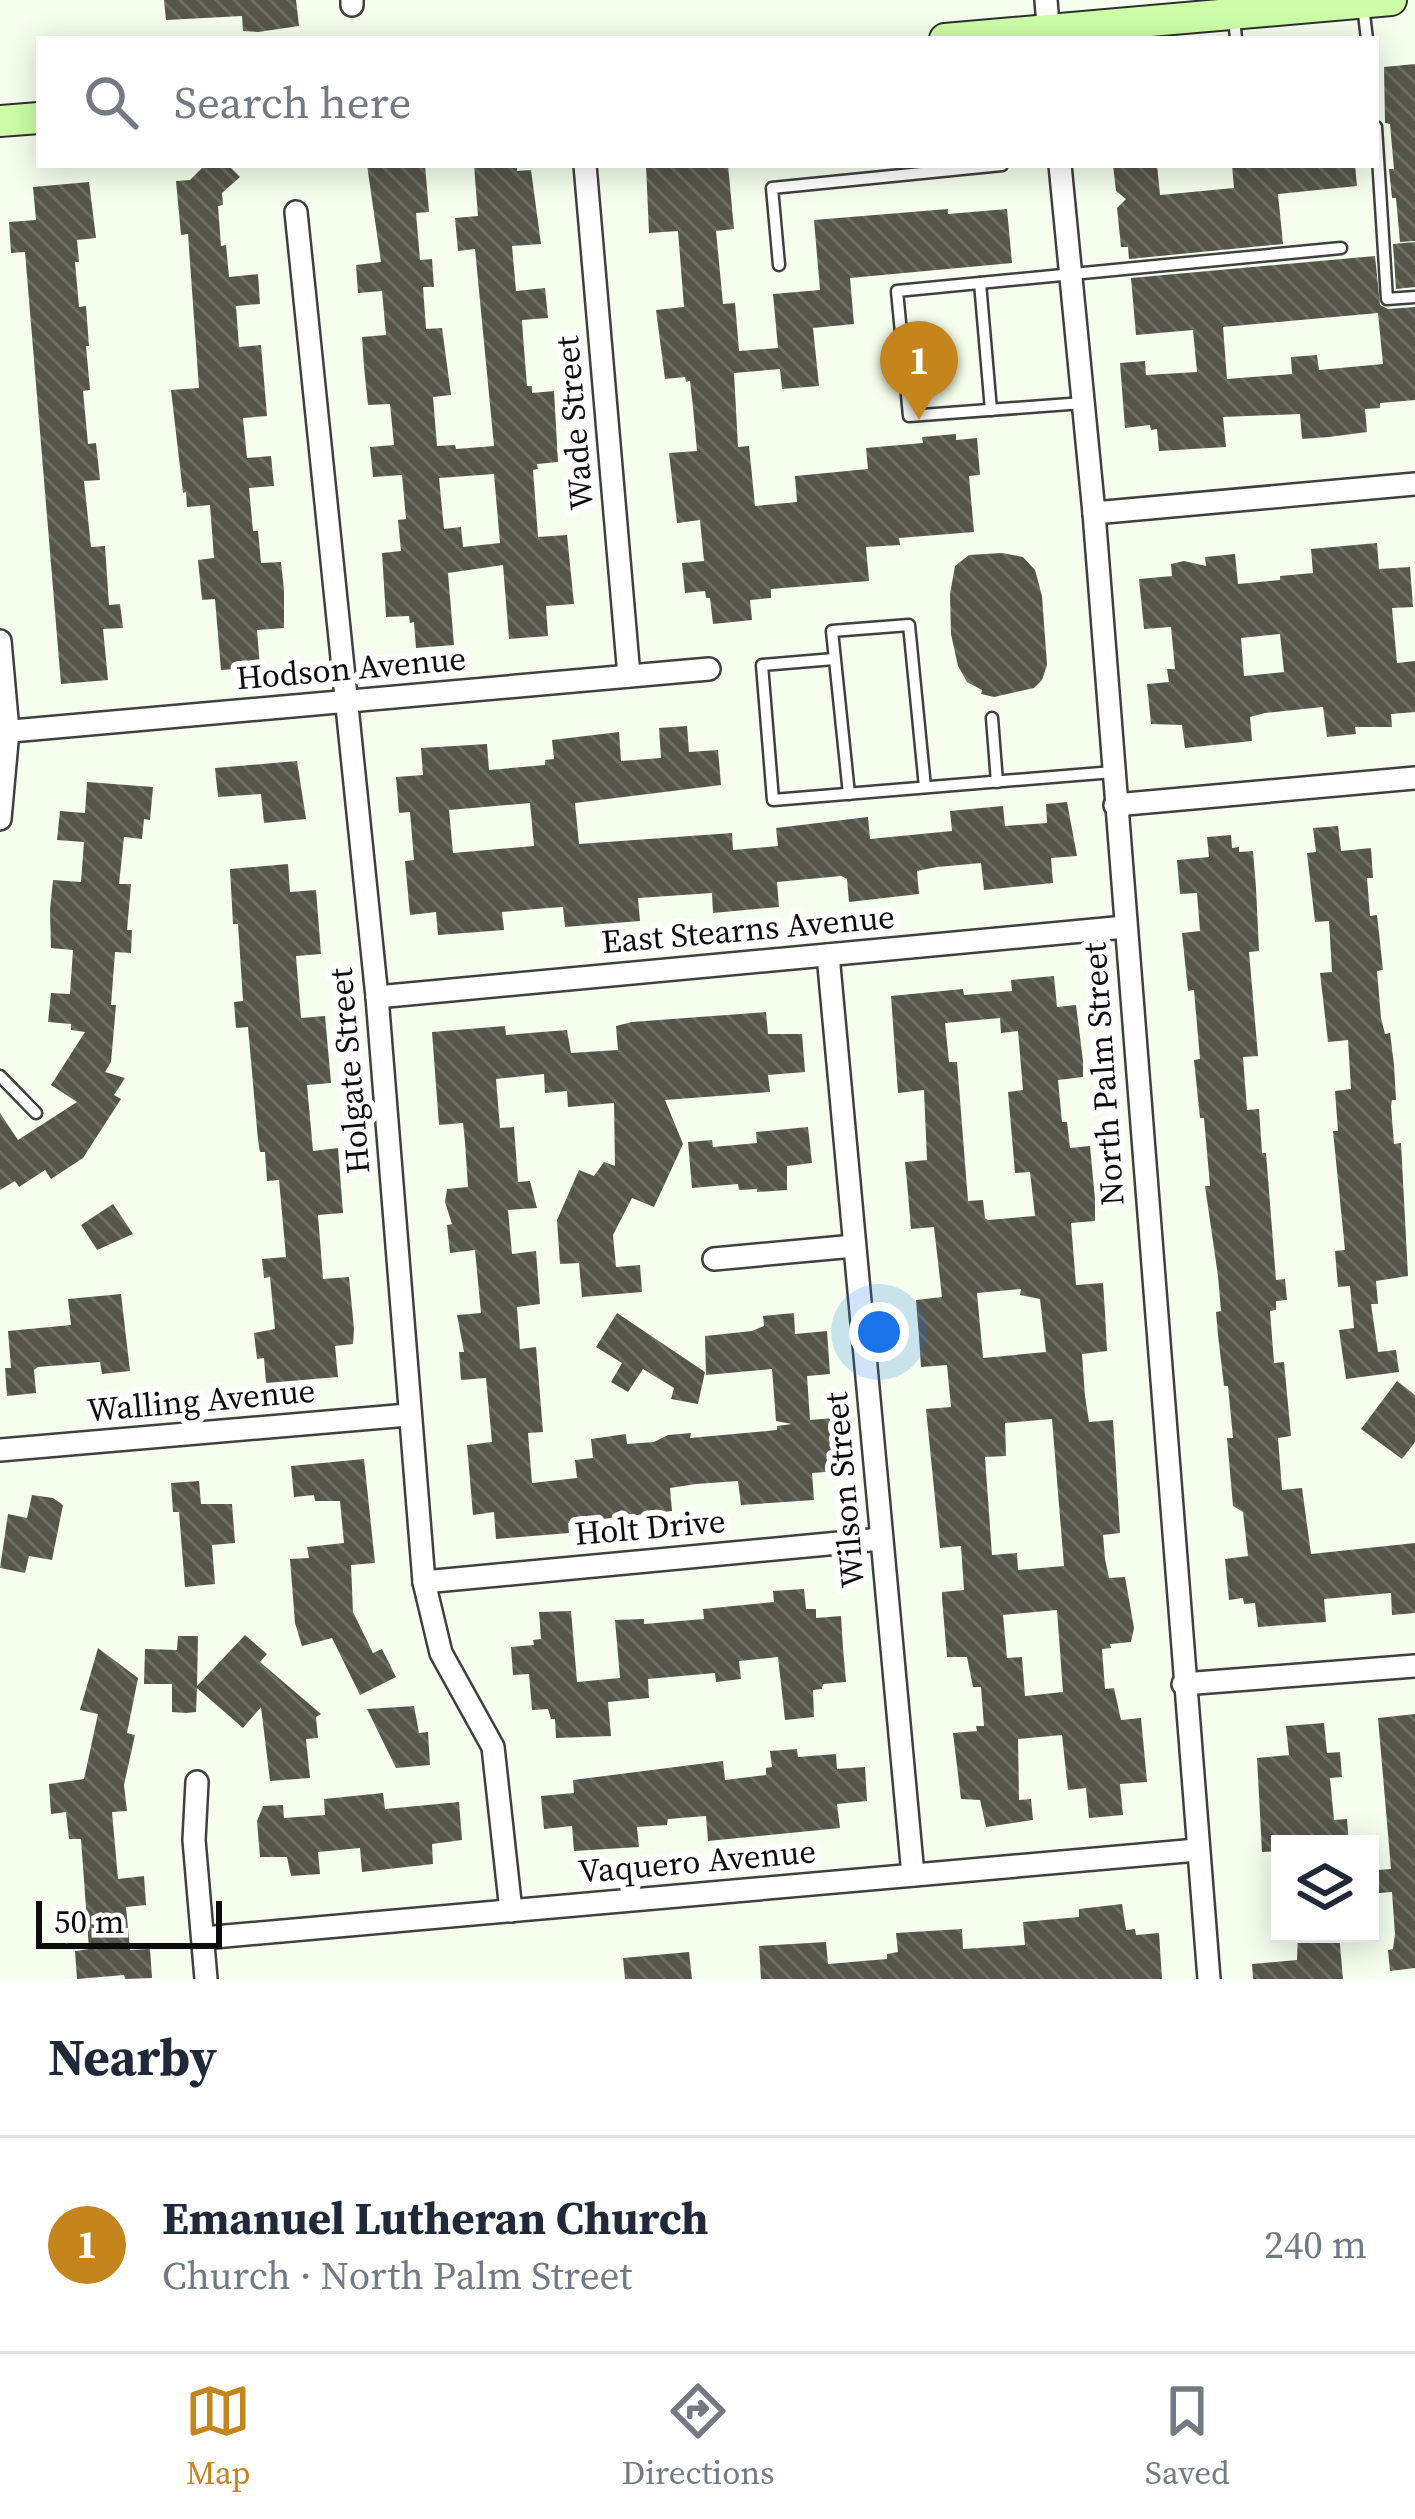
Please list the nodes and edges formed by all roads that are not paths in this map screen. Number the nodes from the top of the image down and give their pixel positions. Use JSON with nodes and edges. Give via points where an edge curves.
{"nodes":[{"id":1,"x":1377,"y":1,"type":"edge"},
{"id":2,"x":1048,"y":23,"type":"edge"},
{"id":3,"x":1235,"y":26,"type":"edge"},
{"id":4,"x":968,"y":36,"type":"edge"},
{"id":5,"x":1367,"y":36,"type":"edge"},
{"id":6,"x":36,"y":118,"type":"edge"},
{"id":7,"x":0,"y":121,"type":"edge"},
{"id":8,"x":585,"y":168,"type":"edge"},
{"id":9,"x":844,"y":168,"type":"edge"},
{"id":10,"x":956,"y":168,"type":"edge"},
{"id":11,"x":1060,"y":168,"type":"edge"},
{"id":12,"x":1379,"y":168,"type":"edge"},
{"id":13,"x":846,"y":181,"type":"junction"},
{"id":14,"x":296,"y":212,"type":"dead end"},
{"id":15,"x":1341,"y":248,"type":"dead end"},
{"id":16,"x":779,"y":265,"type":"dead end"},
{"id":17,"x":1070,"y":275,"type":"junction"},
{"id":18,"x":980,"y":284,"type":"junction"},
{"id":19,"x":1415,"y":296,"type":"edge"},
{"id":20,"x":1082,"y":403,"type":"junction"},
{"id":21,"x":991,"y":410,"type":"junction"},
{"id":22,"x":1415,"y":484,"type":"edge"},
{"id":23,"x":1094,"y":513,"type":"junction"},
{"id":24,"x":0,"y":641,"type":"edge"},
{"id":25,"x":834,"y":659,"type":"junction"},
{"id":26,"x":709,"y":669,"type":"dead end"},
{"id":27,"x":629,"y":676,"type":"junction"},
{"id":28,"x":348,"y":701,"type":"junction"},
{"id":29,"x":992,"y":718,"type":"dead end"},
{"id":30,"x":4,"y":732,"type":"edge"},
{"id":31,"x":1113,"y":772,"type":"junction"},
{"id":32,"x":1415,"y":780,"type":"edge"},
{"id":33,"x":997,"y":782,"type":"junction"},
{"id":34,"x":925,"y":788,"type":"junction"},
{"id":35,"x":849,"y":794,"type":"junction"},
{"id":36,"x":1115,"y":806,"type":"junction"},
{"id":37,"x":0,"y":819,"type":"edge"},
{"id":38,"x":1125,"y":927,"type":"junction"},
{"id":39,"x":827,"y":955,"type":"junction"},
{"id":40,"x":377,"y":997,"type":"junction"},
{"id":41,"x":0,"y":1076,"type":"edge"},
{"id":42,"x":36,"y":1113,"type":"dead end"},
{"id":43,"x":854,"y":1246,"type":"junction"},
{"id":44,"x":714,"y":1259,"type":"dead end"},
{"id":45,"x":408,"y":1415,"type":"junction"},
{"id":46,"x":0,"y":1450,"type":"edge"},
{"id":47,"x":881,"y":1539,"type":"junction"},
{"id":48,"x":424,"y":1582,"type":"junction"},
{"id":49,"x":1415,"y":1666,"type":"edge"},
{"id":50,"x":1183,"y":1684,"type":"junction"},
{"id":51,"x":197,"y":1782,"type":"dead end"},
{"id":52,"x":1197,"y":1850,"type":"junction"},
{"id":53,"x":913,"y":1875,"type":"junction"},
{"id":54,"x":511,"y":1911,"type":"junction"},
{"id":55,"x":202,"y":1938,"type":"junction"},
{"id":56,"x":206,"y":1979,"type":"edge"},
{"id":57,"x":1209,"y":1979,"type":"edge"}],
"edges":[{"from":1,"to":3,"type":"main road"},
{"from":1,"to":5,"type":"lane"},
{"from":2,"to":3,"type":"main road"},
{"from":2,"to":4,"type":"main road"},
{"from":6,"to":7,"type":"main road"},
{"from":8,"to":27,"type":"street","name":"Wade Street"},
{"from":9,"to":13,"type":"lane"},
{"from":10,"to":13,"type":"lane"},
{"from":11,"to":17,"type":"street","name":"North Palm Street"},
{"from":12,"to":19,"type":"lane","via":[[1387,299]]},
{"from":13,"to":16,"type":"lane","via":[[772,188]]},
{"from":14,"to":28,"type":"street","name":"Holgate Street"},
{"from":15,"to":17,"type":"lane"},
{"from":17,"to":18,"type":"lane"},
{"from":17,"to":20,"type":"street","name":"North Palm Street"},
{"from":18,"to":21,"type":"lane"},
{"from":18,"to":21,"type":"lane","via":[[897,291],[909,416]]},
{"from":20,"to":21,"type":"lane"},
{"from":20,"to":23,"type":"street","name":"North Palm Street"},
{"from":22,"to":23,"type":"street"},
{"from":23,"to":31,"type":"street","name":"North Palm Street"},
{"from":24,"to":30,"type":"street"},
{"from":25,"to":34,"type":"lane","via":[[832,631],[909,625]]},
{"from":25,"to":35,"type":"lane"},
{"from":25,"to":35,"type":"lane","via":[[762,665],[773,800]]},
{"from":26,"to":27,"type":"street","name":"Hodson Avenue"},
{"from":27,"to":28,"type":"street","name":"Hodson Avenue"},
{"from":28,"to":30,"type":"street","name":"Hodson Avenue"},
{"from":28,"to":40,"type":"street","name":"Holgate Street"},
{"from":29,"to":33,"type":"lane"},
{"from":30,"to":37,"type":"street"},
{"from":31,"to":33,"type":"lane"},
{"from":31,"to":36,"type":"street","name":"North Palm Street"},
{"from":32,"to":36,"type":"street"},
{"from":33,"to":34,"type":"lane"},
{"from":34,"to":35,"type":"lane"},
{"from":36,"to":38,"type":"street","name":"North Palm Street"},
{"from":38,"to":39,"type":"street","name":"East Stearns Avenue"},
{"from":38,"to":50,"type":"street","name":"North Palm Street"},
{"from":39,"to":40,"type":"street","name":"East Stearns Avenue"},
{"from":39,"to":43,"type":"street","name":"Wilson Street"},
{"from":40,"to":45,"type":"street","name":"Holgate Street"},
{"from":41,"to":42,"type":"lane"},
{"from":43,"to":44,"type":"street"},
{"from":43,"to":47,"type":"street","name":"Wilson Street"},
{"from":45,"to":46,"type":"street","name":"Walling Avenue"},
{"from":45,"to":48,"type":"street","name":"Holgate Street"},
{"from":47,"to":48,"type":"street","name":"Holt Drive"},
{"from":47,"to":53,"type":"street","name":"Wilson Street"},
{"from":48,"to":54,"type":"street","name":"Holgate Street","via":[[441,1654],[493,1747]]},
{"from":49,"to":50,"type":"street"},
{"from":50,"to":52,"type":"street","name":"North Palm Street"},
{"from":51,"to":55,"type":"street"},
{"from":52,"to":53,"type":"street","name":"Vaquero Avenue"},
{"from":52,"to":57,"type":"street","name":"North Palm Street"},
{"from":53,"to":54,"type":"street","name":"Vaquero Avenue"},
{"from":54,"to":55,"type":"street","name":"Vaquero Avenue"},
{"from":55,"to":56,"type":"street"}]}
